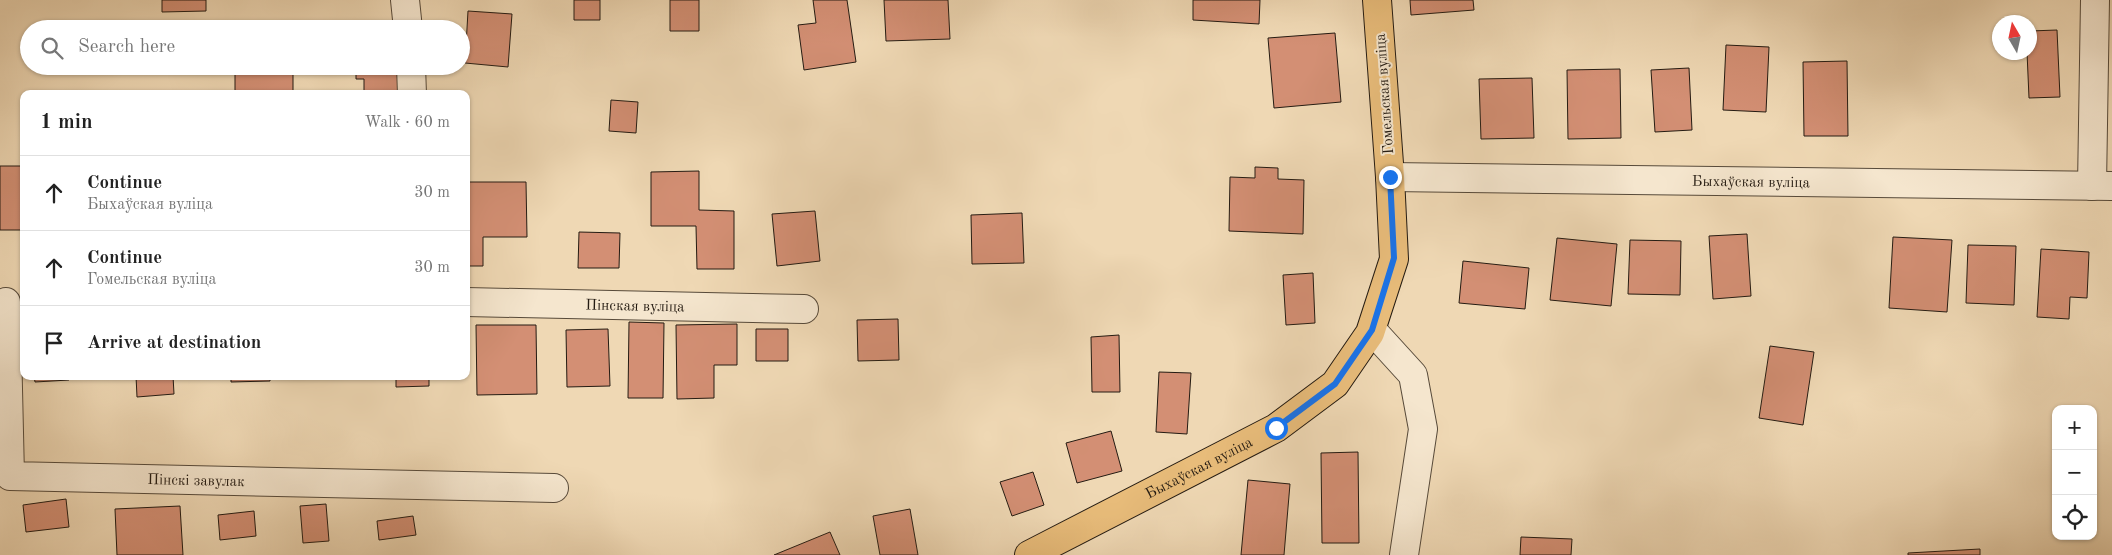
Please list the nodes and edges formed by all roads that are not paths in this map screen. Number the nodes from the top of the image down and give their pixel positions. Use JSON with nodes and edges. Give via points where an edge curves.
{"nodes":[{"id":1,"x":405,"y":0,"type":"edge"},
{"id":2,"x":1377,"y":0,"type":"edge"},
{"id":3,"x":2095,"y":0,"type":"edge"},
{"id":4,"x":407,"y":20,"type":"edge"},
{"id":5,"x":411,"y":75,"type":"edge"},
{"id":6,"x":412,"y":90,"type":"edge"},
{"id":7,"x":1390,"y":177,"type":"junction"},
{"id":8,"x":2102,"y":186,"type":"edge"},
{"id":9,"x":10,"y":302,"type":"edge"},
{"id":10,"x":470,"y":302,"type":"edge"},
{"id":11,"x":804,"y":309,"type":"dead end"},
{"id":12,"x":1371,"y":332,"type":"junction"},
{"id":13,"x":5,"y":477,"type":"edge"},
{"id":14,"x":554,"y":488,"type":"dead end"},
{"id":15,"x":1028,"y":555,"type":"edge"},
{"id":16,"x":1404,"y":555,"type":"edge"}],
"edges":[{"from":1,"to":4,"type":"street"},
{"from":2,"to":7,"type":"main road","name":"Гомельская вуліца"},
{"from":3,"to":8,"type":"street"},
{"from":5,"to":6,"type":"street"},
{"from":7,"to":8,"type":"street","name":"Быхаўская вуліца"},
{"from":7,"to":12,"type":"main road","name":"Гомельская вуліца","via":[[1394,258]]},
{"from":9,"to":13,"type":"street","name":"Пінскі завулак"},
{"from":10,"to":11,"type":"street","name":"Пінская вуліца"},
{"from":12,"to":15,"type":"main road","name":"Быхаўская вуліца","via":[[1335,384],[1276,428]]},
{"from":12,"to":16,"type":"street","via":[[1413,375],[1424,429]]},
{"from":13,"to":14,"type":"street","name":"Пінскі завулак"}]}
